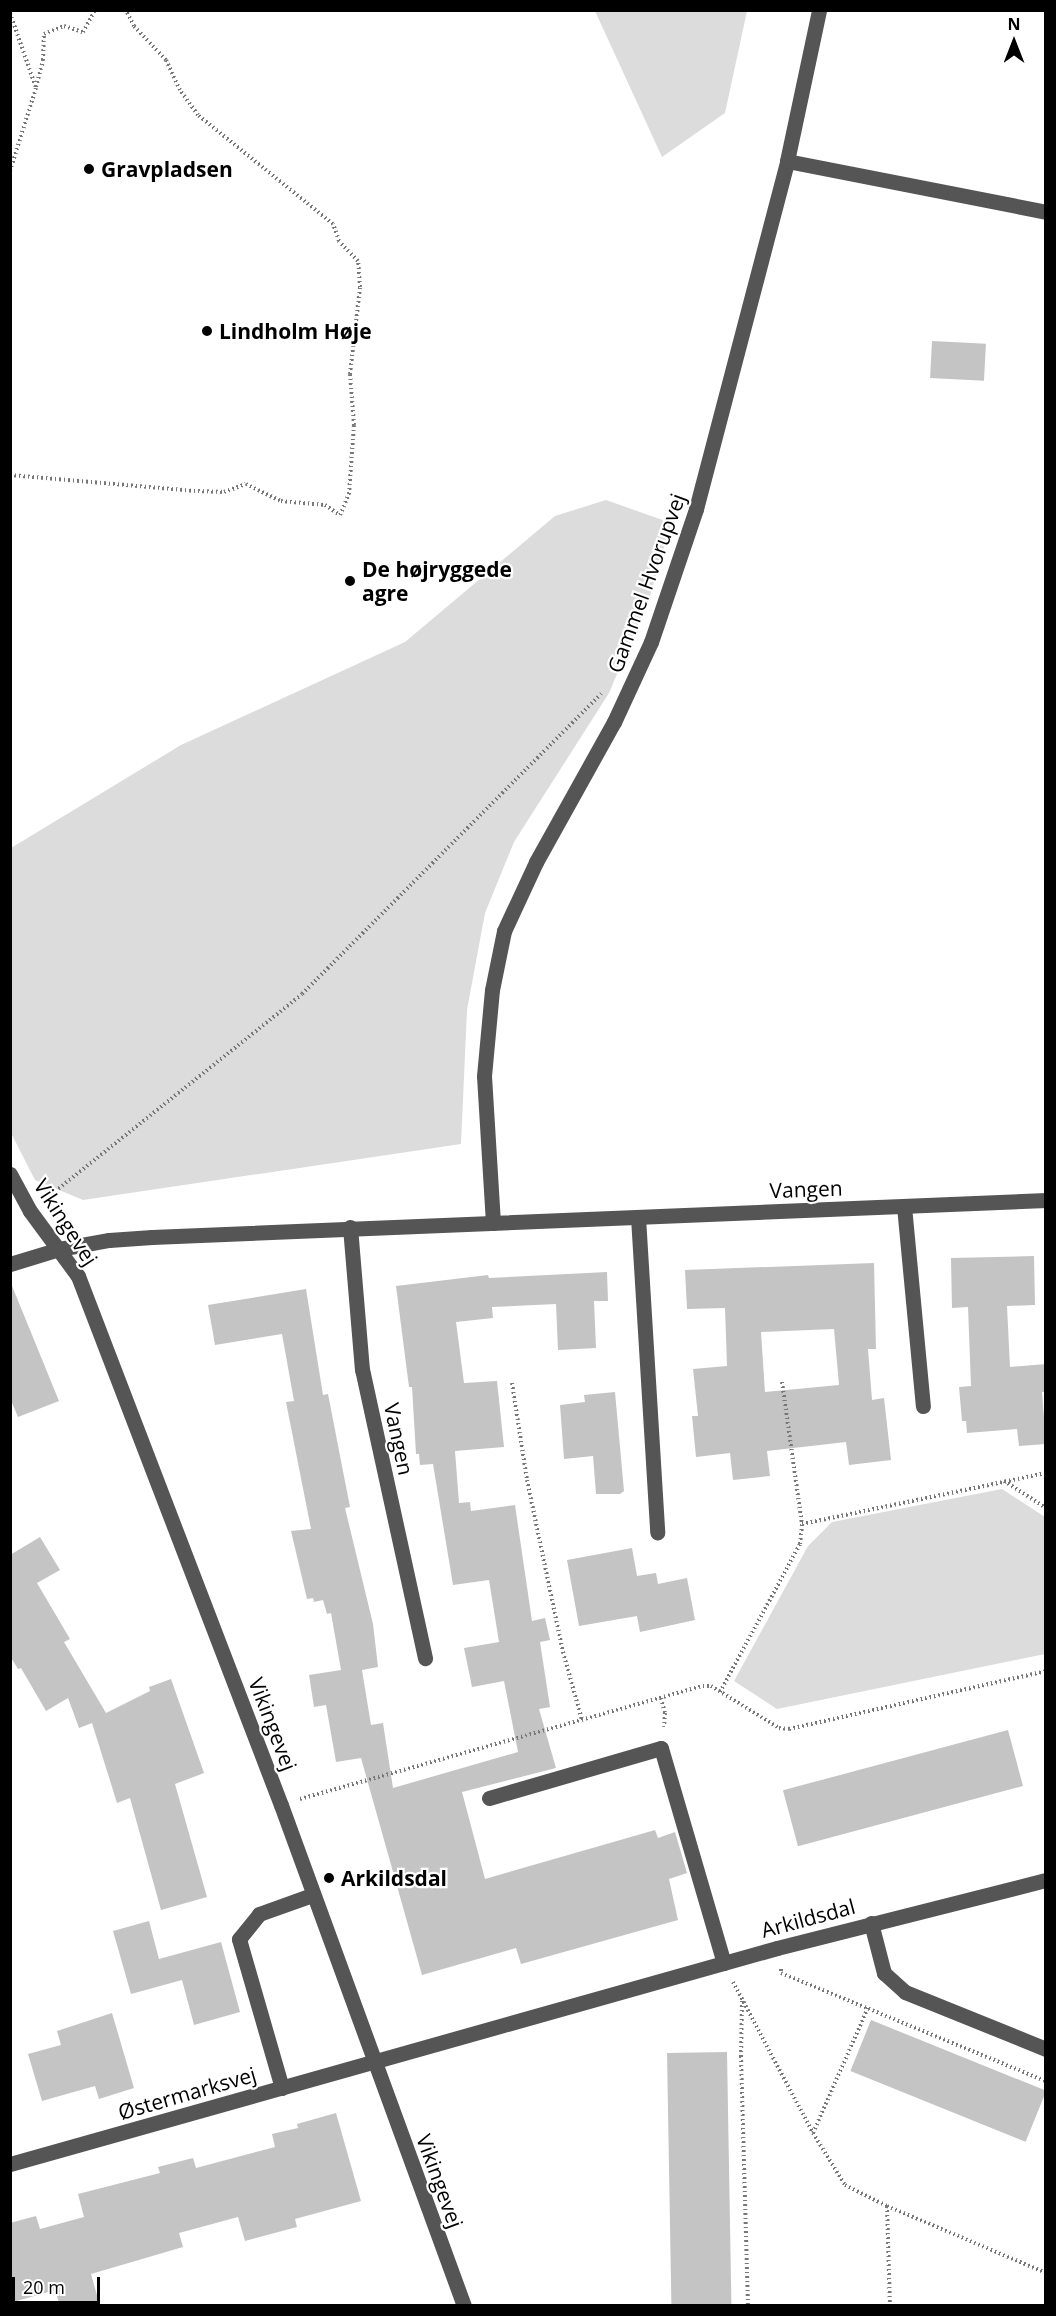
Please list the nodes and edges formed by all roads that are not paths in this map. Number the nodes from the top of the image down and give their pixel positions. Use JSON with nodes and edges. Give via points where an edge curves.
{"nodes":[{"id":1,"x":819,"y":10,"type":"edge"},
{"id":2,"x":787,"y":161,"type":"junction"},
{"id":3,"x":1046,"y":212,"type":"edge"},
{"id":4,"x":10,"y":1173,"type":"edge"},
{"id":5,"x":1046,"y":1200,"type":"edge"},
{"id":6,"x":904,"y":1206,"type":"junction"},
{"id":7,"x":638,"y":1217,"type":"junction"},
{"id":8,"x":493,"y":1223,"type":"junction"},
{"id":9,"x":350,"y":1227,"type":"junction"},
{"id":10,"x":59,"y":1249,"type":"junction"},
{"id":11,"x":10,"y":1264,"type":"edge"},
{"id":12,"x":923,"y":1406,"type":"dead end"},
{"id":13,"x":657,"y":1532,"type":"dead end"},
{"id":14,"x":425,"y":1658,"type":"dead end"},
{"id":15,"x":489,"y":1798,"type":"dead end"},
{"id":16,"x":1046,"y":1880,"type":"edge"},
{"id":17,"x":312,"y":1895,"type":"junction"},
{"id":18,"x":871,"y":1923,"type":"junction"},
{"id":19,"x":724,"y":1963,"type":"junction"},
{"id":20,"x":1046,"y":2049,"type":"edge"},
{"id":21,"x":374,"y":2063,"type":"junction"},
{"id":22,"x":282,"y":2088,"type":"junction"},
{"id":23,"x":10,"y":2164,"type":"edge"},
{"id":24,"x":464,"y":2306,"type":"edge"}],
"edges":[{"from":1,"to":2,"type":"street","name":"Gammel Hvorupvej"},
{"from":2,"to":3,"type":"street"},
{"from":2,"to":8,"type":"street","name":"Gammel Hvorupvej","via":[[696,509],[651,642],[614,722],[536,862],[504,931],[492,990],[484,1076]]},
{"from":4,"to":10,"type":"street","name":"Vikingevej","via":[[30,1211]]},
{"from":5,"to":6,"type":"street","name":"Vangen"},
{"from":6,"to":7,"type":"street","name":"Vangen"},
{"from":6,"to":12,"type":"street"},
{"from":7,"to":8,"type":"street","name":"Vangen"},
{"from":7,"to":13,"type":"street"},
{"from":8,"to":9,"type":"street","name":"Vangen"},
{"from":9,"to":10,"type":"street","name":"Vangen","via":[[141,1238]]},
{"from":9,"to":14,"type":"street","name":"Vangen","via":[[362,1369]]},
{"from":10,"to":11,"type":"street","name":"Vangen"},
{"from":10,"to":17,"type":"street","name":"Vikingevej","via":[[78,1276],[281,1804]]},
{"from":15,"to":19,"type":"street","via":[[661,1748]]},
{"from":16,"to":18,"type":"street","name":"Arkildsdal"},
{"from":17,"to":21,"type":"street","name":"Vikingevej"},
{"from":17,"to":22,"type":"street","via":[[259,1914],[239,1939]]},
{"from":18,"to":19,"type":"street","name":"Arkildsdal"},
{"from":18,"to":20,"type":"street","name":"Arkildsdal","via":[[884,1973],[905,1992]]},
{"from":19,"to":21,"type":"street","name":"Arkildsdal"},
{"from":21,"to":22,"type":"street","name":"Østermarksvej"},
{"from":21,"to":24,"type":"street","name":"Vikingevej"},
{"from":22,"to":23,"type":"street","name":"Østermarksvej"}]}
